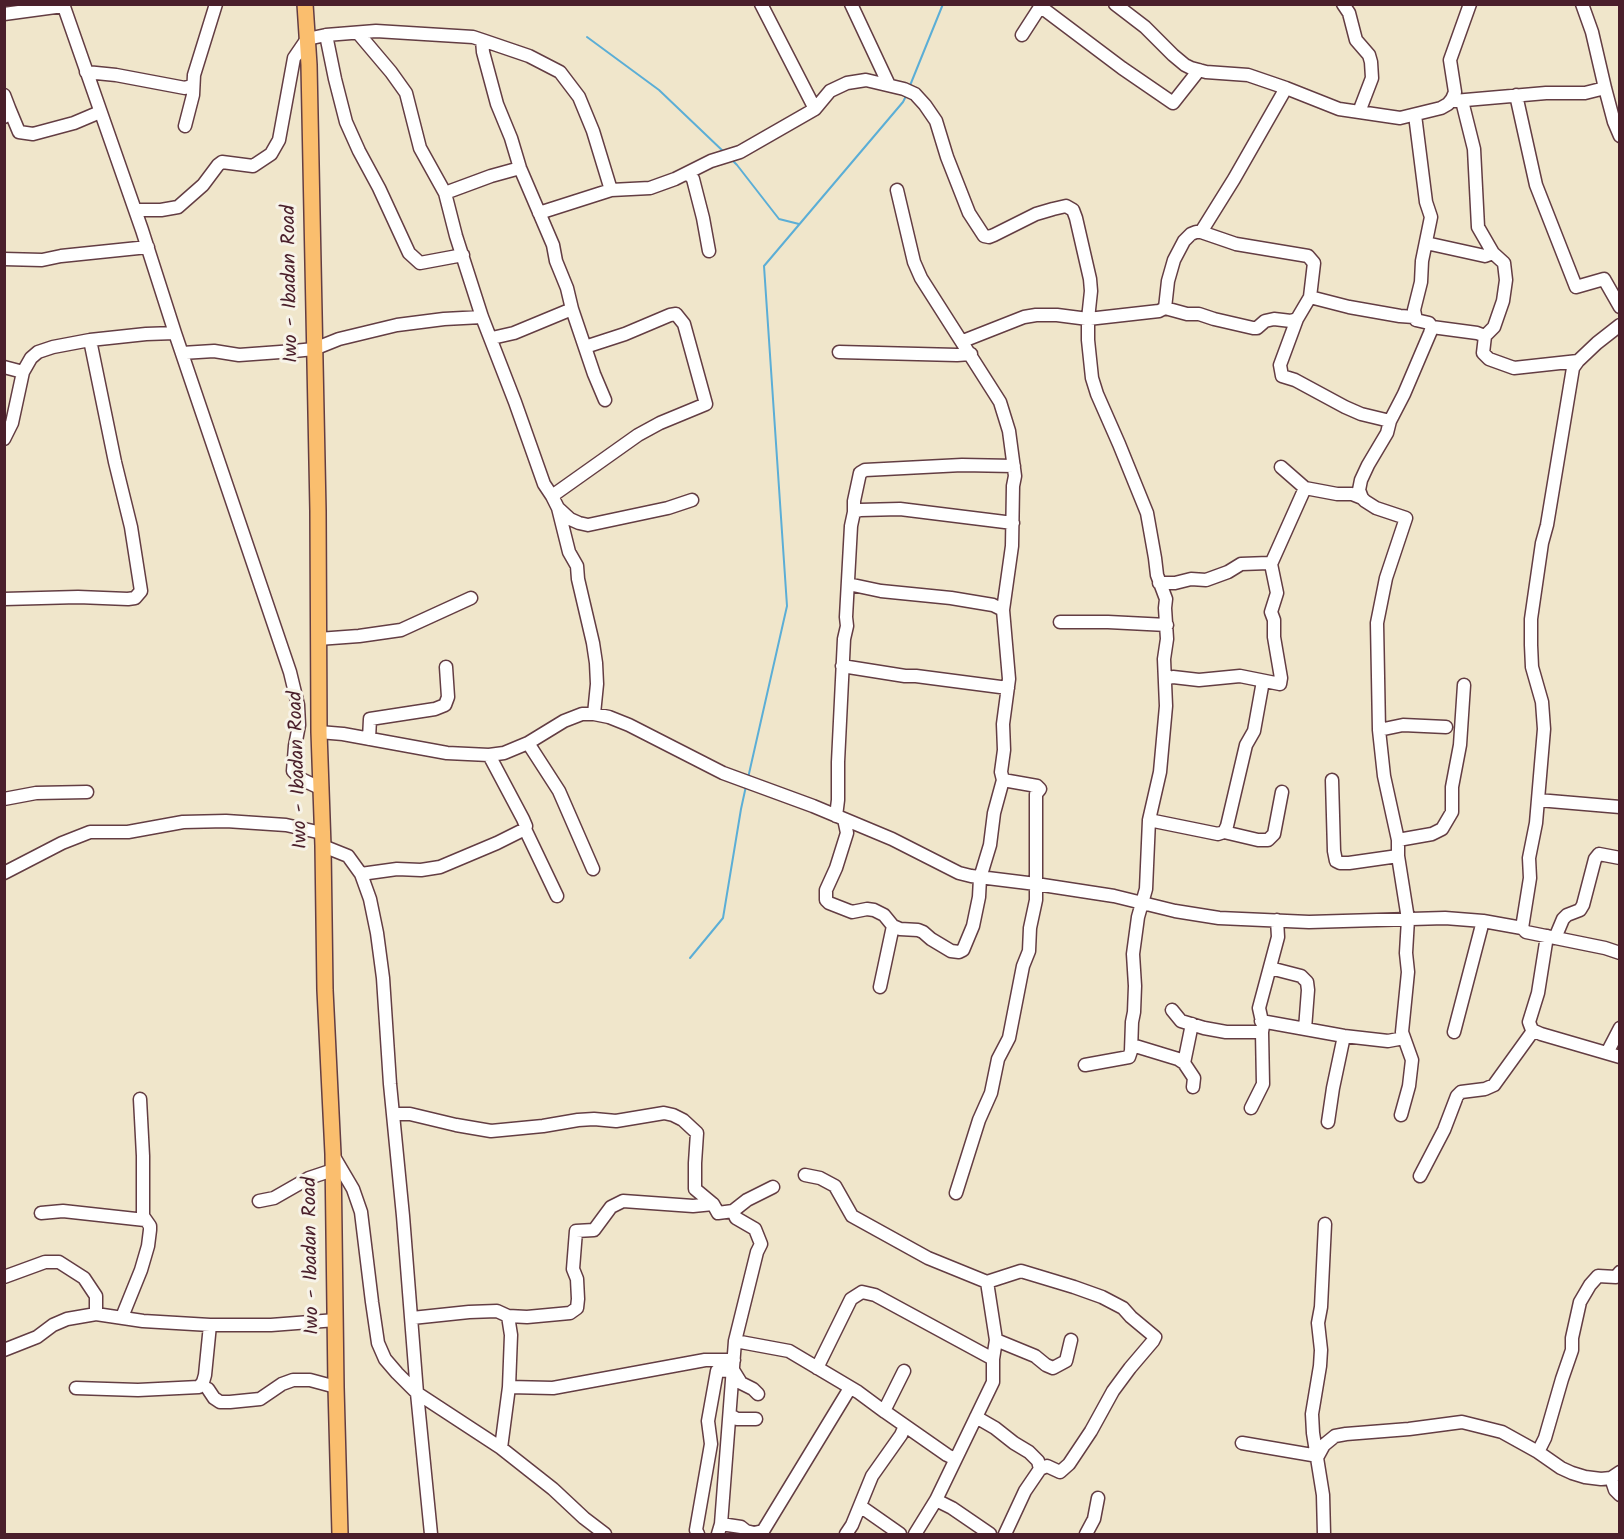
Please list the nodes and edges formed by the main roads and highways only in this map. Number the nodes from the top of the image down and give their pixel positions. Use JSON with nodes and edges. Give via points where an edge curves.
{"nodes":[{"id":1,"x":305,"y":4,"type":"edge"},
{"id":2,"x":340,"y":1534,"type":"edge"}],
"edges":[{"from":1,"to":2,"type":"main road","name":"Iwo - Ibadan Road"}]}
